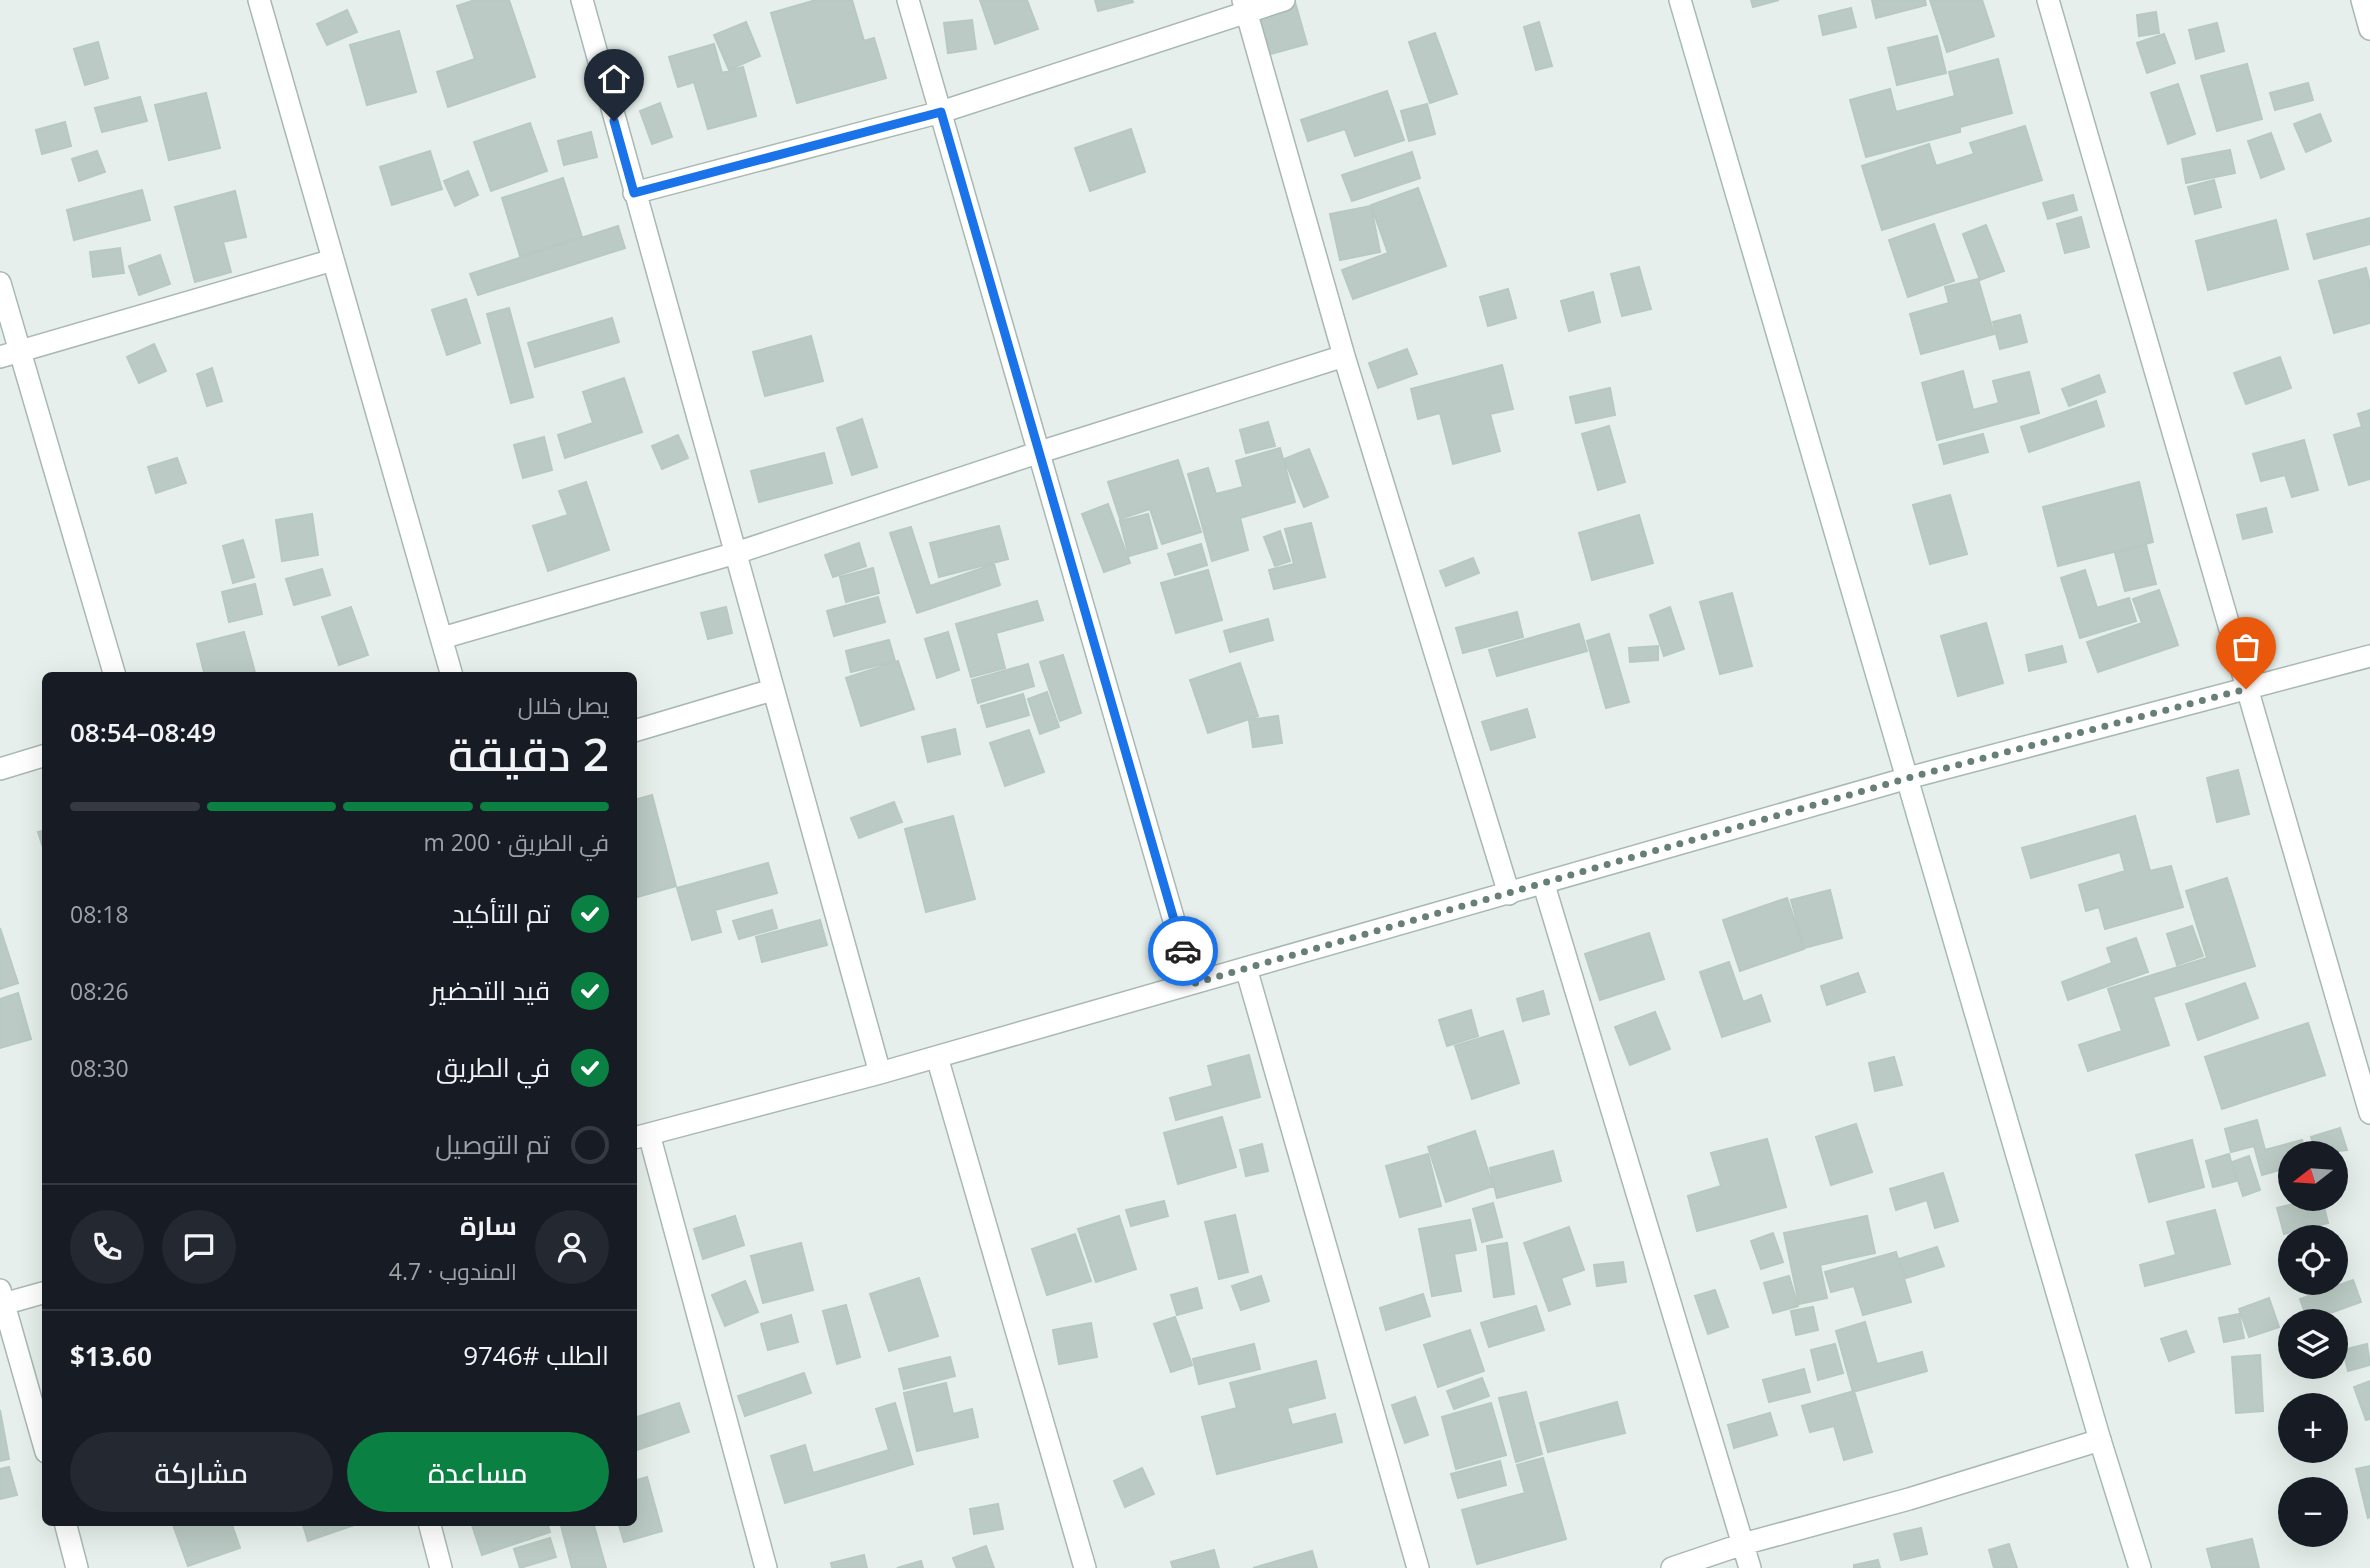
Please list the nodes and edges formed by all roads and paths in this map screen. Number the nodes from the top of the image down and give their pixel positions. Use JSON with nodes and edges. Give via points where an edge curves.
{"nodes":[{"id":1,"x":259,"y":0,"type":"edge"},
{"id":2,"x":582,"y":0,"type":"edge"},
{"id":3,"x":908,"y":0,"type":"edge"},
{"id":4,"x":1284,"y":0,"type":"edge"},
{"id":5,"x":1680,"y":0,"type":"edge"},
{"id":6,"x":2048,"y":0,"type":"edge"},
{"id":7,"x":2362,"y":0,"type":"edge"},
{"id":8,"x":1245,"y":6,"type":"edge"},
{"id":9,"x":2370,"y":29,"type":"edge"},
{"id":10,"x":941,"y":112,"type":"junction"},
{"id":11,"x":634,"y":193,"type":"junction"},
{"id":12,"x":333,"y":260,"type":"junction"},
{"id":13,"x":0,"y":283,"type":"edge"},
{"id":14,"x":10,"y":354,"type":"edge"},
{"id":15,"x":1344,"y":356,"type":"junction"},
{"id":16,"x":1040,"y":452,"type":"junction"},
{"id":17,"x":736,"y":554,"type":"junction"},
{"id":18,"x":442,"y":638,"type":"junction"},
{"id":19,"x":2370,"y":656,"type":"edge"},
{"id":20,"x":114,"y":672,"type":"edge"},
{"id":21,"x":451,"y":672,"type":"edge"},
{"id":22,"x":2246,"y":689,"type":"junction"},
{"id":23,"x":772,"y":690,"type":"junction"},
{"id":24,"x":637,"y":730,"type":"edge"},
{"id":25,"x":42,"y":756,"type":"edge"},
{"id":26,"x":0,"y":768,"type":"edge"},
{"id":27,"x":1908,"y":778,"type":"junction"},
{"id":28,"x":1544,"y":885,"type":"junction"},
{"id":29,"x":1509,"y":894,"type":"junction"},
{"id":30,"x":1246,"y":968,"type":"junction"},
{"id":31,"x":1192,"y":984,"type":"junction"},
{"id":32,"x":937,"y":1057,"type":"junction"},
{"id":33,"x":880,"y":1073,"type":"junction"},
{"id":34,"x":2370,"y":1113,"type":"edge"},
{"id":35,"x":641,"y":1136,"type":"edge"},
{"id":36,"x":42,"y":1293,"type":"edge"},
{"id":37,"x":2,"y":1299,"type":"edge"},
{"id":38,"x":42,"y":1438,"type":"edge"},
{"id":39,"x":2100,"y":1440,"type":"junction"},
{"id":40,"x":66,"y":1526,"type":"edge"},
{"id":41,"x":430,"y":1526,"type":"edge"},
{"id":42,"x":1743,"y":1544,"type":"junction"},
{"id":43,"x":77,"y":1568,"type":"edge"},
{"id":44,"x":441,"y":1568,"type":"edge"},
{"id":45,"x":766,"y":1568,"type":"edge"},
{"id":46,"x":1085,"y":1568,"type":"edge"},
{"id":47,"x":1418,"y":1568,"type":"edge"},
{"id":48,"x":1672,"y":1568,"type":"edge"},
{"id":49,"x":1750,"y":1568,"type":"edge"},
{"id":50,"x":2140,"y":1568,"type":"edge"}],
"edges":[{"from":1,"to":12,"type":"street"},
{"from":2,"to":11,"type":"street"},
{"from":3,"to":10,"type":"street"},
{"from":4,"to":8,"type":"street"},
{"from":5,"to":27,"type":"street"},
{"from":6,"to":22,"type":"street"},
{"from":7,"to":9,"type":"street"},
{"from":8,"to":10,"type":"street"},
{"from":8,"to":15,"type":"street"},
{"from":10,"to":11,"type":"street"},
{"from":10,"to":16,"type":"street"},
{"from":11,"to":17,"type":"street"},
{"from":12,"to":14,"type":"street"},
{"from":12,"to":18,"type":"street"},
{"from":13,"to":14,"type":"street"},
{"from":14,"to":20,"type":"street"},
{"from":15,"to":16,"type":"street"},
{"from":15,"to":29,"type":"street"},
{"from":16,"to":17,"type":"street"},
{"from":16,"to":31,"type":"street"},
{"from":17,"to":18,"type":"street"},
{"from":17,"to":23,"type":"street"},
{"from":18,"to":21,"type":"street"},
{"from":19,"to":22,"type":"street"},
{"from":22,"to":27,"type":"street"},
{"from":22,"to":34,"type":"street"},
{"from":23,"to":24,"type":"street"},
{"from":23,"to":33,"type":"street"},
{"from":25,"to":26,"type":"street"},
{"from":27,"to":28,"type":"street"},
{"from":27,"to":39,"type":"street"},
{"from":28,"to":29,"type":"street"},
{"from":28,"to":42,"type":"street"},
{"from":29,"to":30,"type":"street"},
{"from":30,"to":31,"type":"street"},
{"from":30,"to":47,"type":"street"},
{"from":31,"to":32,"type":"street"},
{"from":32,"to":33,"type":"street"},
{"from":32,"to":46,"type":"street"},
{"from":33,"to":35,"type":"street"},
{"from":35,"to":45,"type":"street"},
{"from":36,"to":37,"type":"street"},
{"from":37,"to":38,"type":"street"},
{"from":39,"to":42,"type":"street"},
{"from":39,"to":50,"type":"street"},
{"from":40,"to":43,"type":"street"},
{"from":41,"to":44,"type":"street"},
{"from":42,"to":48,"type":"street"},
{"from":42,"to":49,"type":"street"}]}
